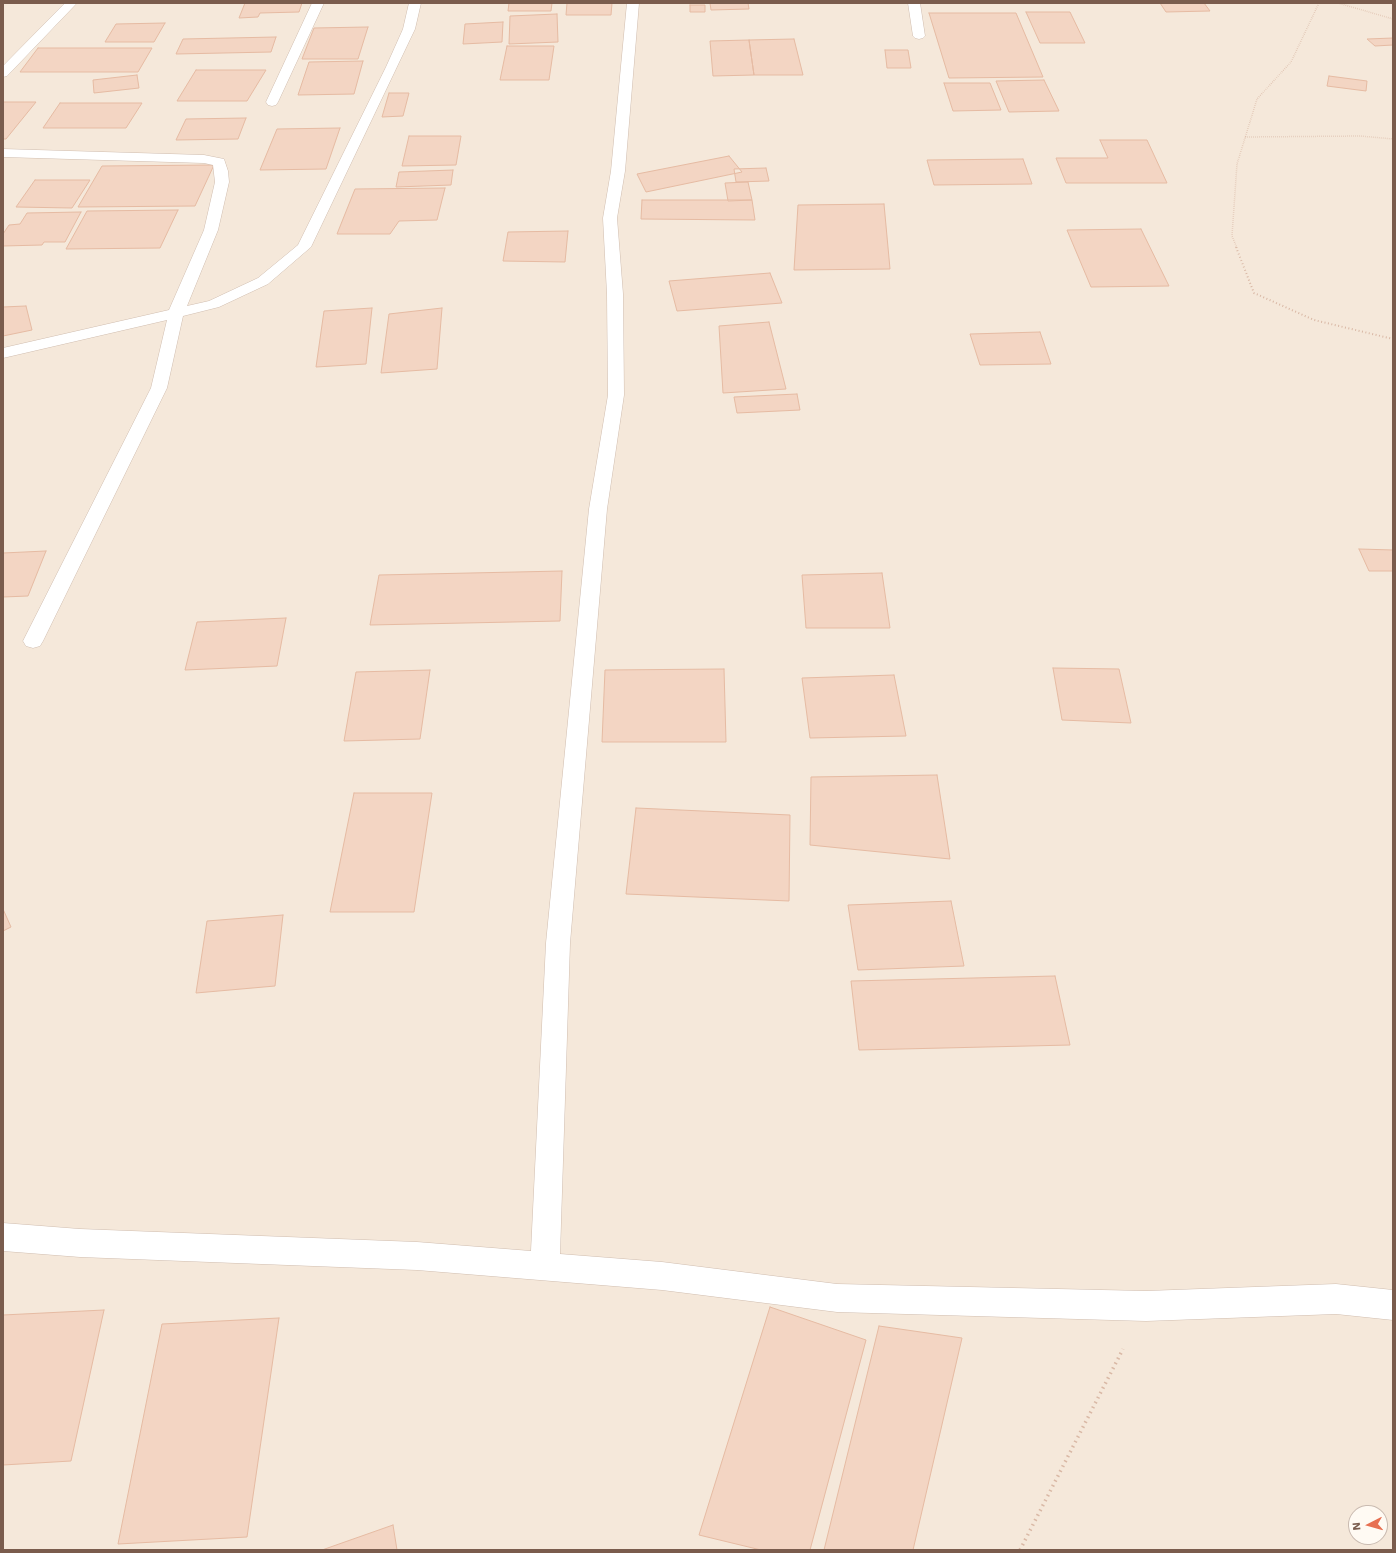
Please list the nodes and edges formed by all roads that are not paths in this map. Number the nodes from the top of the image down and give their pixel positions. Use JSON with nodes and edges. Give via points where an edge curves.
{"nodes":[{"id":1,"x":71,"y":3,"type":"edge"},
{"id":2,"x":318,"y":3,"type":"edge"},
{"id":3,"x":415,"y":3,"type":"edge"},
{"id":4,"x":633,"y":3,"type":"edge"},
{"id":5,"x":914,"y":3,"type":"edge"},
{"id":6,"x":919,"y":36,"type":"dead end"},
{"id":7,"x":3,"y":73,"type":"edge"},
{"id":8,"x":272,"y":102,"type":"dead end"},
{"id":9,"x":3,"y":153,"type":"edge"},
{"id":10,"x":176,"y":313,"type":"junction"},
{"id":11,"x":3,"y":353,"type":"edge"},
{"id":12,"x":33,"y":641,"type":"dead end"},
{"id":13,"x":3,"y":1237,"type":"edge"},
{"id":14,"x":545,"y":1266,"type":"junction"},
{"id":15,"x":1393,"y":1305,"type":"edge"}],
"edges":[{"from":1,"to":7,"type":"street"},
{"from":2,"to":8,"type":"street"},
{"from":3,"to":10,"type":"street","via":[[409,29],[392,67],[304,247],[263,281],[214,304]]},
{"from":4,"to":14,"type":"street","via":[[618,171],[610,218],[615,294],[616,395],[598,509],[558,943]]},
{"from":5,"to":6,"type":"street"},
{"from":9,"to":10,"type":"street","via":[[183,158],[219,162],[222,182],[211,230]]},
{"from":10,"to":11,"type":"street"},
{"from":10,"to":12,"type":"street","via":[[159,388]]},
{"from":13,"to":14,"type":"street","via":[[80,1243],[417,1256]]},
{"from":14,"to":15,"type":"street","via":[[662,1276],[837,1298],[1146,1306],[1336,1299]]}]}
